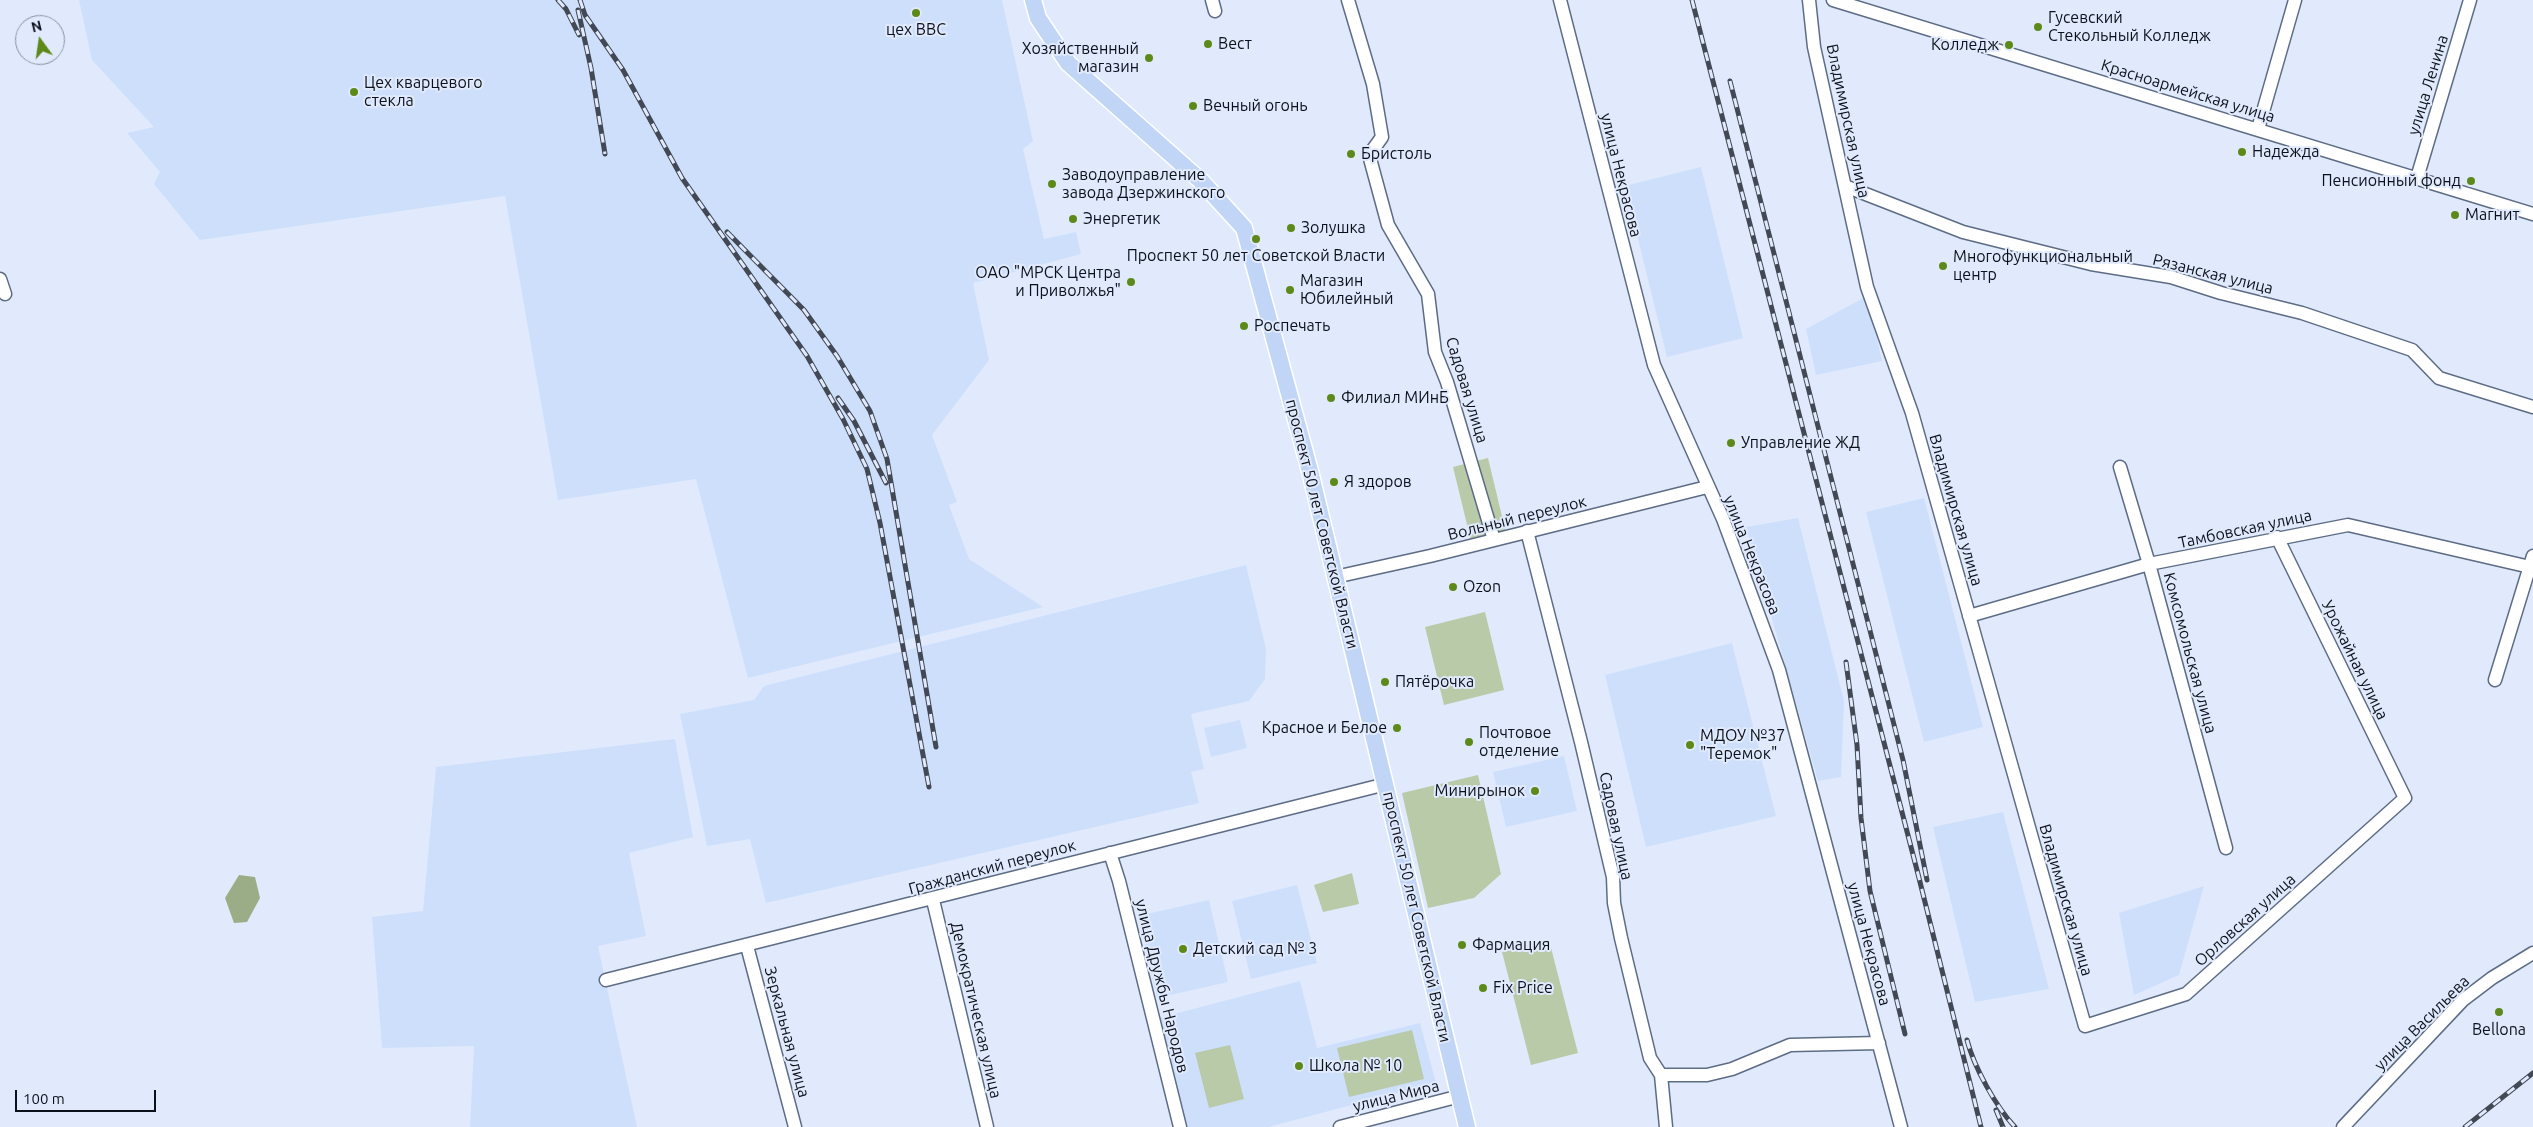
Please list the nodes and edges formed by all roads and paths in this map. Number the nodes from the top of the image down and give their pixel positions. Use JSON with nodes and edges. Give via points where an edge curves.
{"nodes":[{"id":1,"x":1033,"y":0,"type":"edge"},
{"id":2,"x":1348,"y":0,"type":"edge"},
{"id":3,"x":1560,"y":0,"type":"edge"},
{"id":4,"x":1809,"y":0,"type":"edge"},
{"id":5,"x":1833,"y":0,"type":"edge"},
{"id":6,"x":2295,"y":0,"type":"edge"},
{"id":7,"x":2470,"y":0,"type":"edge"},
{"id":8,"x":2258,"y":129,"type":"junction"},
{"id":9,"x":2417,"y":178,"type":"junction"},
{"id":10,"x":1845,"y":186,"type":"junction"},
{"id":11,"x":2533,"y":214,"type":"edge"},
{"id":12,"x":0,"y":279,"type":"edge"},
{"id":13,"x":5,"y":294,"type":"dead end"},
{"id":14,"x":2533,"y":407,"type":"edge"},
{"id":15,"x":2120,"y":467,"type":"dead end"},
{"id":16,"x":1708,"y":487,"type":"junction"},
{"id":17,"x":1527,"y":531,"type":"junction"},
{"id":18,"x":2277,"y":537,"type":"junction"},
{"id":19,"x":1494,"y":540,"type":"junction"},
{"id":20,"x":2531,"y":562,"type":"edge"},
{"id":21,"x":2149,"y":564,"type":"junction"},
{"id":22,"x":1335,"y":577,"type":"junction"},
{"id":23,"x":1969,"y":616,"type":"junction"},
{"id":24,"x":2495,"y":680,"type":"dead end"},
{"id":25,"x":1386,"y":784,"type":"junction"},
{"id":26,"x":2405,"y":798,"type":"joint"},
{"id":27,"x":2226,"y":848,"type":"dead end"},
{"id":28,"x":1110,"y":853,"type":"junction"},
{"id":29,"x":933,"y":900,"type":"junction"},
{"id":30,"x":747,"y":946,"type":"junction"},
{"id":31,"x":2533,"y":953,"type":"edge"},
{"id":32,"x":606,"y":980,"type":"dead end"},
{"id":33,"x":2085,"y":1026,"type":"joint"},
{"id":34,"x":1879,"y":1043,"type":"junction"},
{"id":35,"x":1661,"y":1075,"type":"junction"},
{"id":36,"x":1460,"y":1096,"type":"junction"},
{"id":37,"x":795,"y":1127,"type":"edge"},
{"id":38,"x":987,"y":1127,"type":"edge"},
{"id":39,"x":1180,"y":1127,"type":"edge"},
{"id":40,"x":1340,"y":1127,"type":"edge"},
{"id":41,"x":1467,"y":1127,"type":"edge"},
{"id":42,"x":1666,"y":1127,"type":"edge"},
{"id":43,"x":1901,"y":1127,"type":"edge"},
{"id":44,"x":2343,"y":1127,"type":"edge"}],
"edges":[{"from":1,"to":22,"type":"main road","name":"проспект 50 лет Советской Власти","via":[[1038,18],[1068,63],[1202,181],[1244,228],[1308,462]]},
{"from":2,"to":19,"type":"street","name":"Садовая улица","via":[[1373,84],[1382,137],[1369,155],[1388,225],[1428,294],[1435,352]]},
{"from":3,"to":16,"type":"street","name":"улица Некрасова","via":[[1654,365]]},
{"from":4,"to":10,"type":"street","name":"Владимирская улица","via":[[1814,47]]},
{"from":5,"to":8,"type":"street","name":"Красноармейская улица"},
{"from":6,"to":8,"type":"street"},
{"from":7,"to":9,"type":"street","name":"улица Ленина"},
{"from":8,"to":9,"type":"street","name":"Красноармейская улица"},
{"from":9,"to":11,"type":"street","name":"Красноармейская улица"},
{"from":10,"to":14,"type":"street","name":"Рязанская улица","via":[[1963,232],[2091,264],[2171,277],[2302,313],[2412,350],[2439,378]]},
{"from":10,"to":23,"type":"street","name":"Владимирская улица","via":[[1867,287],[1912,414]]},
{"from":12,"to":13,"type":"street"},
{"from":15,"to":21,"type":"street","name":"Комсомольская улица"},
{"from":16,"to":17,"type":"street","name":"Вольный переулок"},
{"from":16,"to":34,"type":"street","name":"улица Некрасова","via":[[1779,670]]},
{"from":17,"to":19,"type":"street","name":"Вольный переулок"},
{"from":17,"to":35,"type":"street","name":"Садовая улица","via":[[1613,877],[1621,938],[1650,1058]]},
{"from":18,"to":20,"type":"street","name":"Тамбовская улица","via":[[2348,525]]},
{"from":18,"to":21,"type":"street","name":"Тамбовская улица"},
{"from":18,"to":26,"type":"street","name":"Урожайная улица"},
{"from":19,"to":22,"type":"street","name":"Вольный переулок"},
{"from":20,"to":24,"type":"street"},
{"from":21,"to":23,"type":"street","name":"Тамбовская улица"},
{"from":21,"to":27,"type":"street","name":"Комсомольская улица"},
{"from":22,"to":25,"type":"main road","name":"проспект 50 лет Советской Власти"},
{"from":23,"to":33,"type":"street","name":"Владимирская улица"},
{"from":25,"to":28,"type":"street","name":"Гражданский переулок"},
{"from":25,"to":36,"type":"main road","name":"проспект 50 лет Советской Власти"},
{"from":26,"to":33,"type":"street","name":"Орловская улица","via":[[2186,994]]},
{"from":28,"to":29,"type":"street","name":"Гражданский переулок"},
{"from":28,"to":39,"type":"street","name":"улица Дружбы Народов"},
{"from":29,"to":30,"type":"street","name":"Гражданский переулок"},
{"from":29,"to":38,"type":"street","name":"Демократическая улица"},
{"from":30,"to":32,"type":"street","name":"Гражданский переулок"},
{"from":30,"to":37,"type":"street","name":"Зеркальная улица"},
{"from":31,"to":44,"type":"street","name":"улица Васильева","via":[[2463,1000]]},
{"from":34,"to":35,"type":"street","via":[[1790,1045],[1732,1069],[1707,1075]]},
{"from":34,"to":43,"type":"street","name":"улица Некрасова"},
{"from":35,"to":42,"type":"street","name":"Садовая улица"},
{"from":36,"to":40,"type":"street","name":"улица Мира"},
{"from":36,"to":41,"type":"main road","name":"проспект 50 лет Советской Власти"}]}
